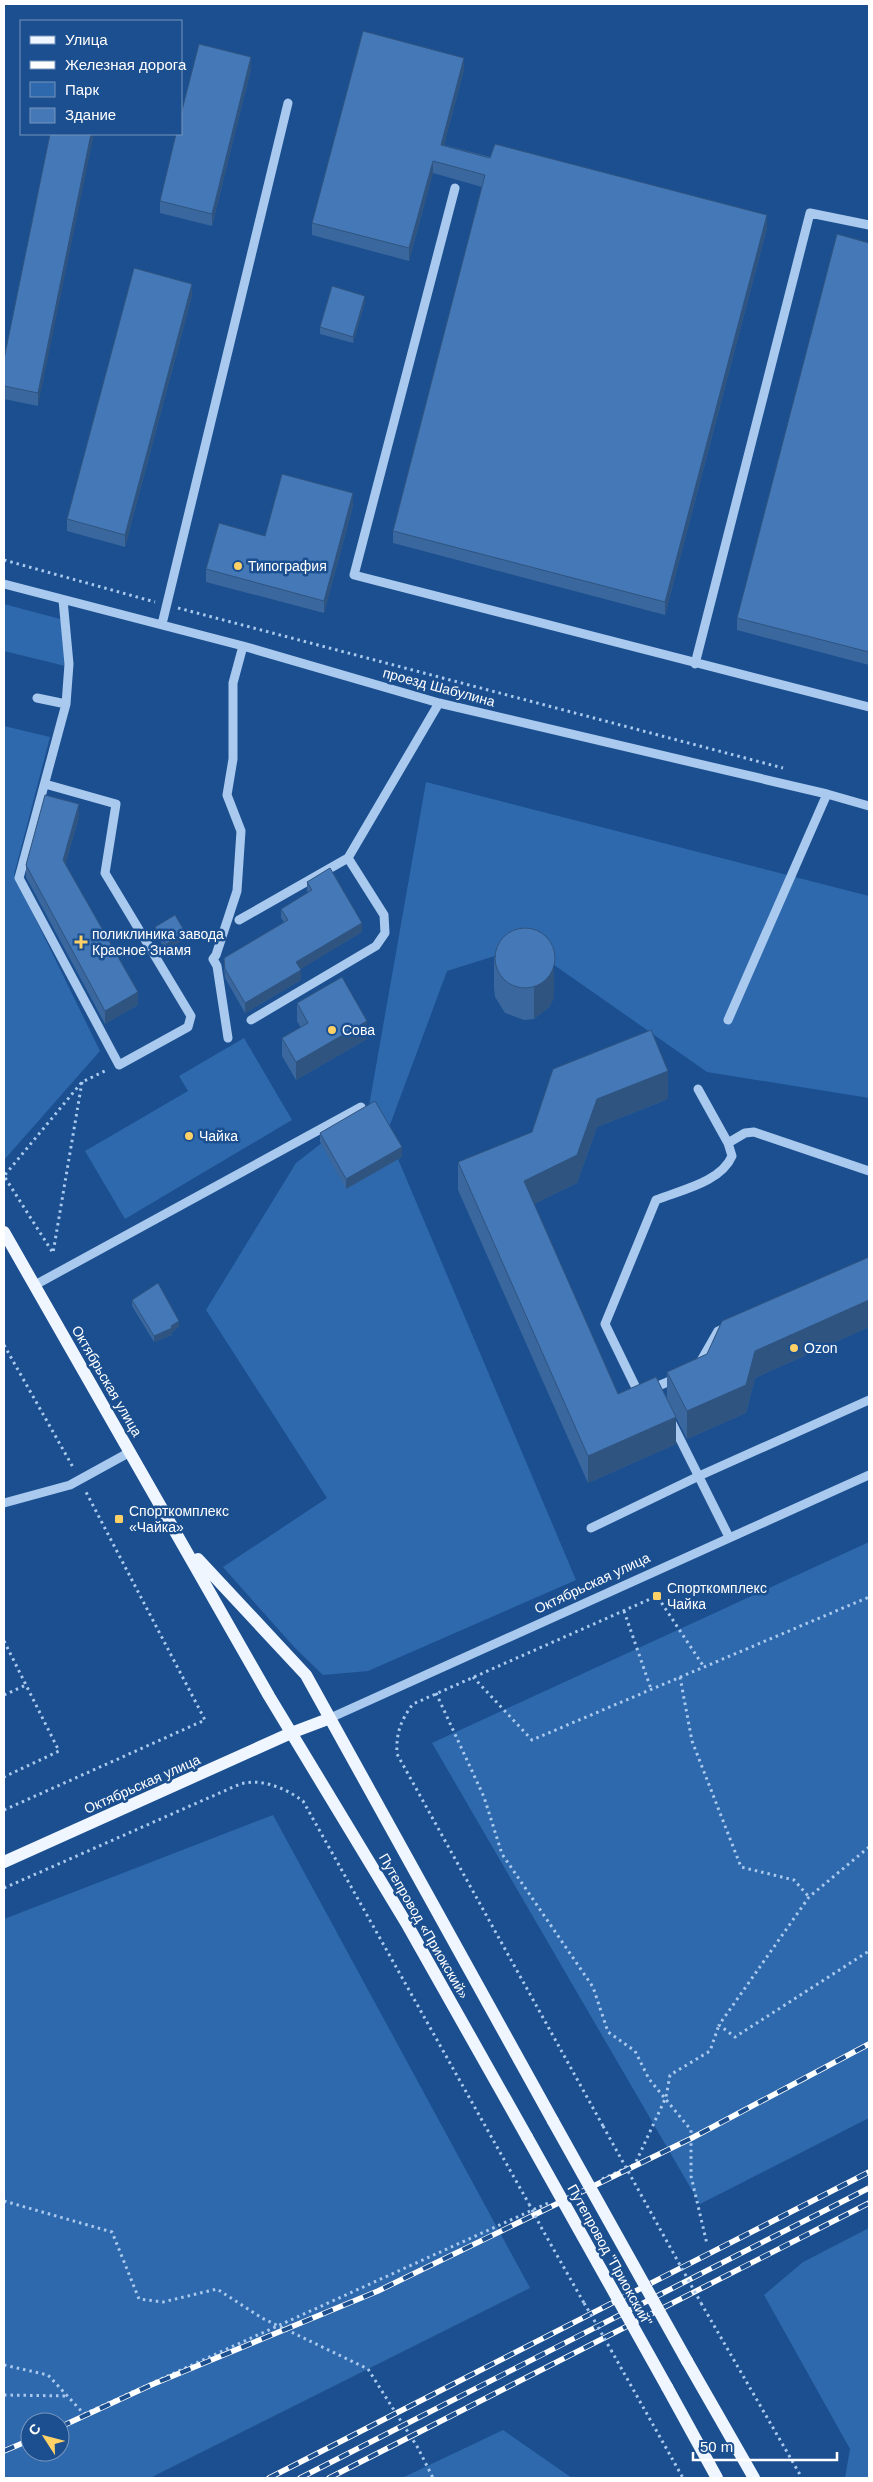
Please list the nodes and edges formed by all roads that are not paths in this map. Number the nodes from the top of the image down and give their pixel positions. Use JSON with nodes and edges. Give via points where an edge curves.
{"nodes":[{"id":1,"x":288,"y":103,"type":"dead end"},
{"id":2,"x":455,"y":188,"type":"dead end"},
{"id":3,"x":869,"y":225,"type":"edge"},
{"id":4,"x":4,"y":584,"type":"edge"},
{"id":5,"x":63,"y":600,"type":"junction"},
{"id":6,"x":162,"y":624,"type":"junction"},
{"id":7,"x":243,"y":646,"type":"junction"},
{"id":8,"x":695,"y":664,"type":"junction"},
{"id":9,"x":37,"y":698,"type":"dead end"},
{"id":10,"x":439,"y":703,"type":"junction"},
{"id":11,"x":66,"y":704,"type":"junction"},
{"id":12,"x":869,"y":707,"type":"edge"},
{"id":13,"x":45,"y":784,"type":"junction"},
{"id":14,"x":827,"y":794,"type":"junction"},
{"id":15,"x":869,"y":806,"type":"edge"},
{"id":16,"x":348,"y":858,"type":"junction"},
{"id":17,"x":239,"y":920,"type":"dead end"},
{"id":18,"x":252,"y":1020,"type":"dead end"},
{"id":19,"x":728,"y":1020,"type":"dead end"},
{"id":20,"x":228,"y":1038,"type":"dead end"},
{"id":21,"x":698,"y":1089,"type":"dead end"},
{"id":22,"x":360,"y":1107,"type":"edge"},
{"id":23,"x":728,"y":1143,"type":"junction"},
{"id":24,"x":869,"y":1171,"type":"edge"},
{"id":25,"x":4,"y":1232,"type":"edge"},
{"id":26,"x":35,"y":1285,"type":"junction"},
{"id":27,"x":736,"y":1323,"type":"edge"},
{"id":28,"x":654,"y":1387,"type":"junction"},
{"id":29,"x":658,"y":1396,"type":"edge"},
{"id":30,"x":869,"y":1400,"type":"edge"},
{"id":31,"x":667,"y":1413,"type":"edge"},
{"id":32,"x":130,"y":1452,"type":"junction"},
{"id":33,"x":869,"y":1475,"type":"edge"},
{"id":34,"x":699,"y":1476,"type":"junction"},
{"id":35,"x":4,"y":1503,"type":"edge"},
{"id":36,"x":591,"y":1528,"type":"dead end"},
{"id":37,"x":729,"y":1536,"type":"junction"},
{"id":38,"x":184,"y":1544,"type":"junction"},
{"id":39,"x":328,"y":1720,"type":"junction"},
{"id":40,"x":291,"y":1733,"type":"junction"},
{"id":41,"x":4,"y":1862,"type":"edge"},
{"id":42,"x":553,"y":2121,"type":"joint"},
{"id":43,"x":527,"y":2137,"type":"joint"},
{"id":44,"x":718,"y":2478,"type":"edge"},
{"id":45,"x":754,"y":2478,"type":"edge"}],
"edges":[{"from":1,"to":6,"type":"street"},
{"from":2,"to":8,"type":"street","via":[[354,574]]},
{"from":3,"to":8,"type":"street","via":[[810,213]]},
{"from":4,"to":5,"type":"street","name":"проезд Шабулина"},
{"from":5,"to":6,"type":"street","name":"проезд Шабулина"},
{"from":5,"to":11,"type":"street","via":[[68,664]]},
{"from":6,"to":7,"type":"street","name":"проезд Шабулина"},
{"from":7,"to":10,"type":"street","name":"проезд Шабулина"},
{"from":7,"to":20,"type":"street","via":[[232,683],[233,760],[228,795],[241,831],[237,891],[213,959],[217,966]]},
{"from":8,"to":12,"type":"street"},
{"from":9,"to":11,"type":"street"},
{"from":10,"to":14,"type":"street","name":"проезд Шабулина"},
{"from":10,"to":16,"type":"street"},
{"from":11,"to":13,"type":"street"},
{"from":13,"to":13,"type":"street","via":[[18,878],[119,1064],[188,1027],[191,1016],[104,873],[116,804]]},
{"from":14,"to":15,"type":"street","name":"проезд Шабулина"},
{"from":14,"to":19,"type":"street"},
{"from":16,"to":17,"type":"street"},
{"from":16,"to":18,"type":"street","via":[[384,915],[385,933],[376,946]]},
{"from":21,"to":23,"type":"street"},
{"from":22,"to":26,"type":"street"},
{"from":23,"to":24,"type":"street","via":[[754,1132]]},
{"from":23,"to":28,"type":"street","via":[[732,1156],[728,1167],[717,1176],[656,1200],[605,1324],[639,1394]]},
{"from":25,"to":26,"type":"main road","name":"Октябрьская улица"},
{"from":26,"to":32,"type":"main road","name":"Октябрьская улица"},
{"from":27,"to":28,"type":"street","via":[[718,1331],[696,1369]]},
{"from":28,"to":29,"type":"street"},
{"from":30,"to":34,"type":"street"},
{"from":31,"to":34,"type":"street"},
{"from":32,"to":35,"type":"street","via":[[81,1481]]},
{"from":32,"to":38,"type":"main road","name":"Октябрьская улица"},
{"from":33,"to":37,"type":"street","name":"Октябрьская улица"},
{"from":34,"to":36,"type":"street"},
{"from":34,"to":37,"type":"street"},
{"from":37,"to":39,"type":"street","name":"Октябрьская улица"},
{"from":38,"to":39,"type":"main road","name":"Октябрьская улица","via":[[306,1675]]},
{"from":38,"to":40,"type":"main road","name":"Октябрьская улица"},
{"from":39,"to":40,"type":"main road","name":"Октябрьская улица"},
{"from":39,"to":42,"type":"main road","name":"Путепровод «Приокский»"},
{"from":40,"to":41,"type":"main road","name":"Октябрьская улица"},
{"from":40,"to":43,"type":"main road","name":"Путепровод «Приокский»","via":[[408,1926]]},
{"from":42,"to":45,"type":"main road","name":"Путепровод \"Приокский\"","bridge":true},
{"from":43,"to":44,"type":"main road","name":"Путепровод \"Приокский\"","bridge":true}]}
